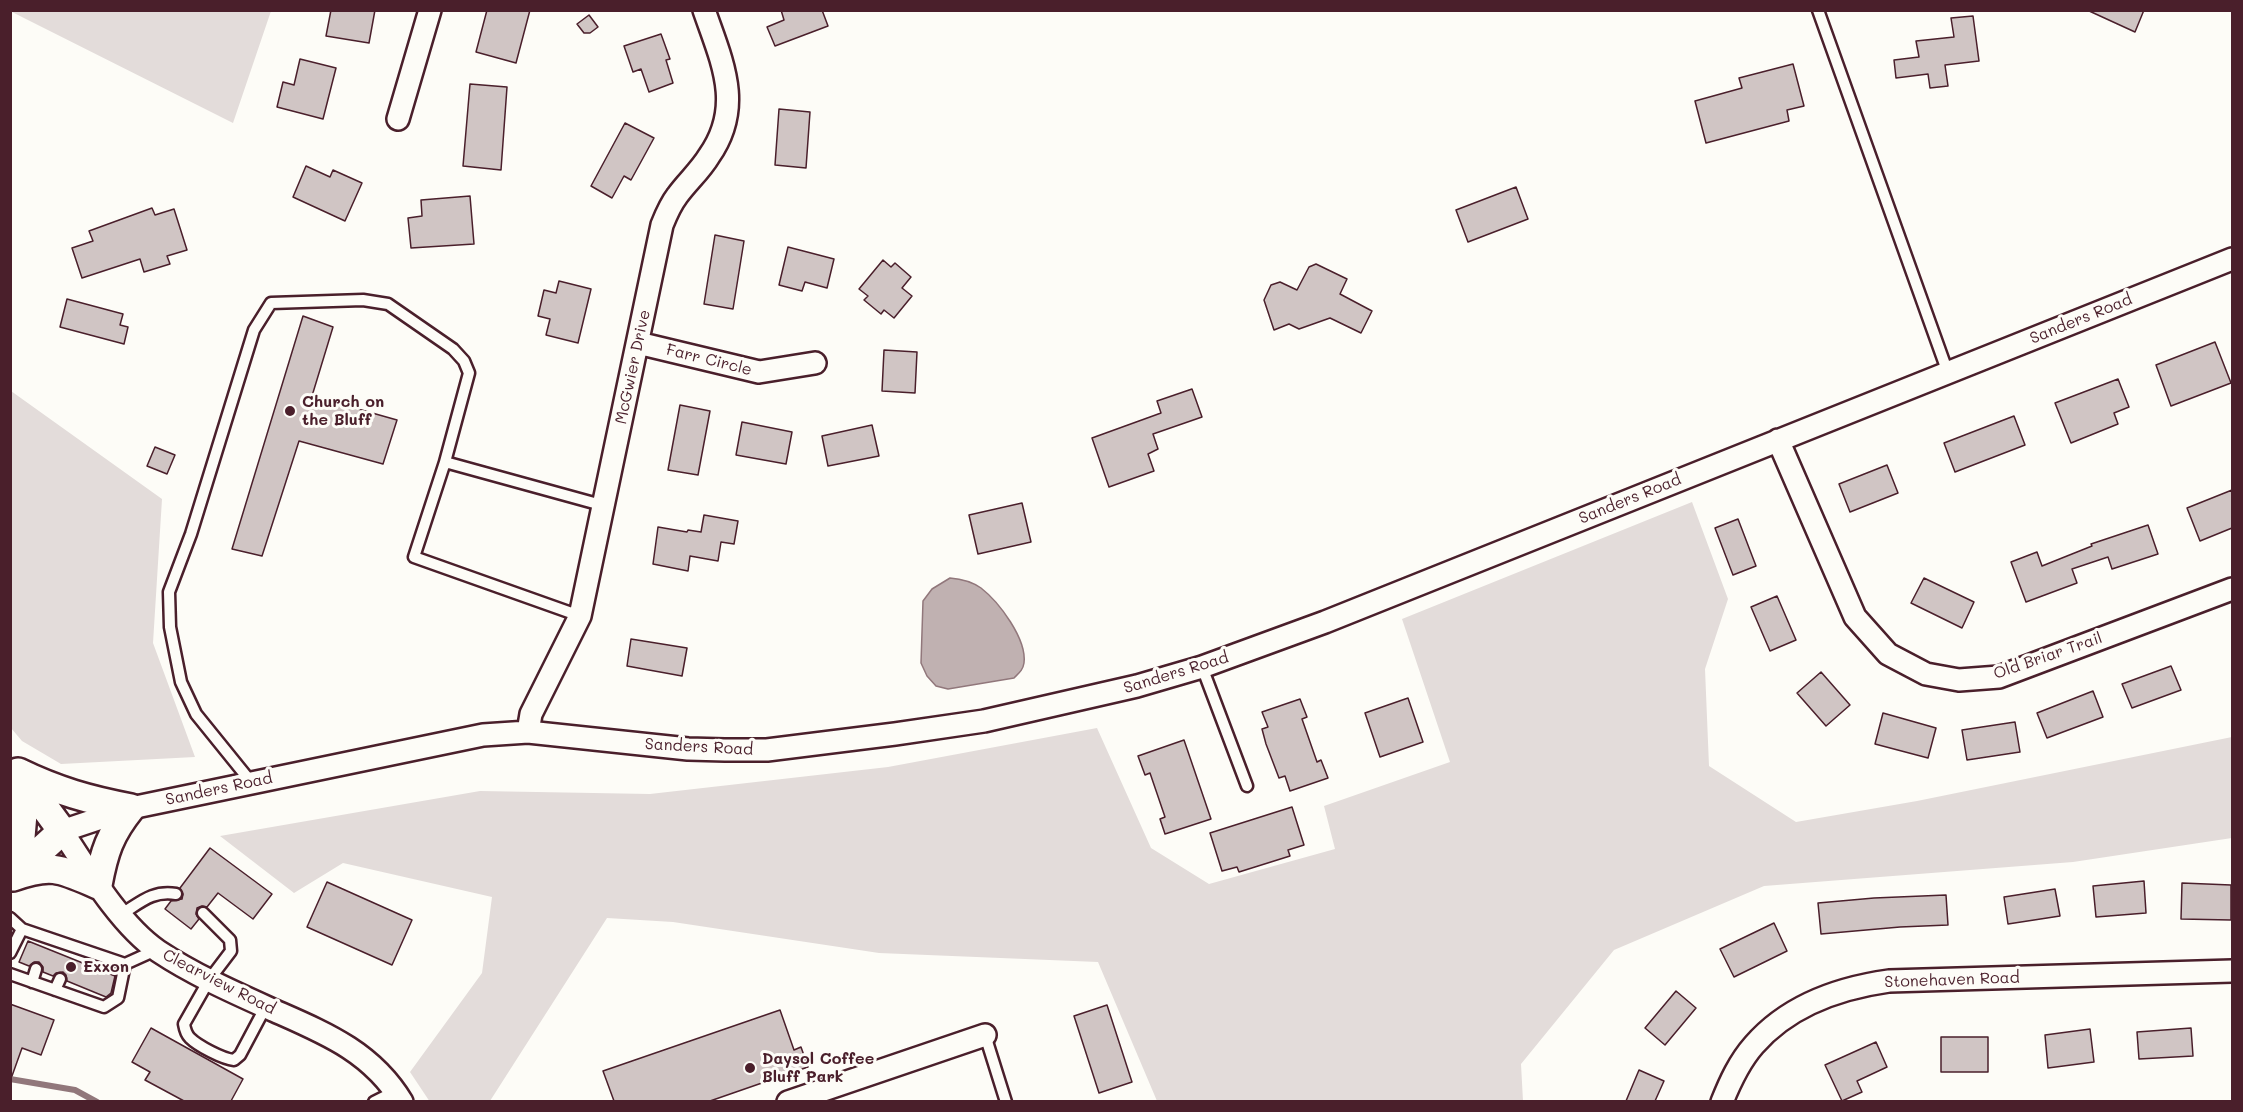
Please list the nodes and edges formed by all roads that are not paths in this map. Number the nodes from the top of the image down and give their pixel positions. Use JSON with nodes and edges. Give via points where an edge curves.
{"nodes":[{"id":1,"x":430,"y":10,"type":"edge"},
{"id":2,"x":704,"y":10,"type":"edge"},
{"id":3,"x":1818,"y":10,"type":"edge"},
{"id":4,"x":398,"y":119,"type":"dead end"},
{"id":5,"x":2232,"y":259,"type":"edge"},
{"id":6,"x":638,"y":343,"type":"junction"},
{"id":7,"x":815,"y":363,"type":"dead end"},
{"id":8,"x":1948,"y":373,"type":"junction"},
{"id":9,"x":1778,"y":440,"type":"junction"},
{"id":10,"x":445,"y":462,"type":"junction"},
{"id":11,"x":604,"y":506,"type":"junction"},
{"id":12,"x":2232,"y":589,"type":"edge"},
{"id":13,"x":580,"y":616,"type":"junction"},
{"id":14,"x":1202,"y":667,"type":"junction"},
{"id":15,"x":528,"y":732,"type":"junction"},
{"id":16,"x":14,"y":768,"type":"edge"},
{"id":17,"x":251,"y":782,"type":"junction"},
{"id":18,"x":1246,"y":786,"type":"dead end"},
{"id":19,"x":131,"y":808,"type":"junction"},
{"id":20,"x":62,"y":831,"type":"junction"},
{"id":21,"x":12,"y":878,"type":"edge"},
{"id":22,"x":98,"y":885,"type":"junction"},
{"id":23,"x":176,"y":894,"type":"dead end"},
{"id":24,"x":203,"y":913,"type":"dead end"},
{"id":25,"x":120,"y":915,"type":"junction"},
{"id":26,"x":10,"y":918,"type":"edge"},
{"id":27,"x":22,"y":929,"type":"junction"},
{"id":28,"x":156,"y":950,"type":"junction"},
{"id":29,"x":10,"y":953,"type":"edge"},
{"id":30,"x":98,"y":955,"type":"junction"},
{"id":31,"x":125,"y":964,"type":"junction"},
{"id":32,"x":93,"y":967,"type":"dead end"},
{"id":33,"x":36,"y":969,"type":"dead end"},
{"id":34,"x":2232,"y":971,"type":"edge"},
{"id":35,"x":10,"y":974,"type":"edge"},
{"id":36,"x":60,"y":978,"type":"dead end"},
{"id":37,"x":209,"y":980,"type":"junction"},
{"id":38,"x":32,"y":982,"type":"junction"},
{"id":39,"x":55,"y":990,"type":"junction"},
{"id":40,"x":266,"y":1006,"type":"junction"},
{"id":41,"x":986,"y":1035,"type":"joint"},
{"id":42,"x":399,"y":1096,"type":"edge"},
{"id":43,"x":374,"y":1101,"type":"edge"},
{"id":44,"x":788,"y":1101,"type":"edge"},
{"id":45,"x":1006,"y":1101,"type":"edge"},
{"id":46,"x":1722,"y":1101,"type":"edge"}],
"edges":[{"from":1,"to":4,"type":"street"},
{"from":2,"to":6,"type":"street","name":"McGwier Drive","via":[[726,74],[726,118],[721,137],[676,197],[662,225]]},
{"from":3,"to":8,"type":"lane"},
{"from":5,"to":8,"type":"street","name":"Sanders Road"},
{"from":6,"to":7,"type":"street","name":"Farr Circle","via":[[759,372]]},
{"from":6,"to":11,"type":"street","name":"McGwier Drive"},
{"from":8,"to":9,"type":"street","name":"Sanders Road"},
{"from":9,"to":12,"type":"street","name":"Old Briar Trail","via":[[1855,617],[1888,654],[1926,674],[1959,680],[1999,676]]},
{"from":9,"to":14,"type":"street","name":"Sanders Road","via":[[1325,622]]},
{"from":10,"to":11,"type":"lane"},
{"from":10,"to":13,"type":"lane","via":[[414,557]]},
{"from":10,"to":17,"type":"lane","via":[[469,373],[453,349],[388,304],[363,300],[271,303],[254,330],[170,592],[170,627],[181,682],[196,714]]},
{"from":11,"to":13,"type":"street","name":"McGwier Drive"},
{"from":13,"to":15,"type":"street","name":"McGwier Drive","via":[[531,714]]},
{"from":14,"to":15,"type":"street","name":"Sanders Road","via":[[1119,691],[984,721],[767,750],[688,749]]},
{"from":14,"to":18,"type":"lane"},
{"from":15,"to":17,"type":"street","name":"Sanders Road","via":[[483,735]]},
{"from":16,"to":19,"type":"street","via":[[51,788]]},
{"from":16,"to":20,"type":"street"},
{"from":16,"to":21,"type":"street","via":[[24,802]]},
{"from":17,"to":19,"type":"street","name":"Sanders Road"},
{"from":19,"to":20,"type":"street","name":"Sanders Road"},
{"from":19,"to":22,"type":"street","via":[[119,822],[105,851]]},
{"from":20,"to":21,"type":"street"},
{"from":20,"to":22,"type":"street","name":"Clearview Road"},
{"from":21,"to":22,"type":"street","via":[[36,869],[64,870]]},
{"from":22,"to":25,"type":"street","name":"Clearview Road"},
{"from":23,"to":25,"type":"lane","via":[[154,894]]},
{"from":24,"to":37,"type":"lane","via":[[230,940],[231,951]]},
{"from":25,"to":28,"type":"street","name":"Clearview Road"},
{"from":26,"to":27,"type":"lane"},
{"from":27,"to":29,"type":"lane"},
{"from":27,"to":30,"type":"lane","via":[[71,952]]},
{"from":28,"to":31,"type":"lane"},
{"from":28,"to":37,"type":"street","name":"Clearview Road"},
{"from":30,"to":31,"type":"lane"},
{"from":30,"to":32,"type":"lane"},
{"from":31,"to":39,"type":"lane","via":[[118,998],[104,1007],[81,993]]},
{"from":33,"to":38,"type":"lane"},
{"from":34,"to":46,"type":"street","name":"Stonehaven Road","via":[[1889,981],[1848,989],[1799,1009],[1767,1033],[1734,1073]]},
{"from":35,"to":38,"type":"lane"},
{"from":36,"to":39,"type":"lane"},
{"from":37,"to":40,"type":"street","name":"Clearview Road"},
{"from":37,"to":40,"type":"lane","via":[[184,1024],[185,1032],[190,1039],[226,1059],[234,1060],[240,1055]]},
{"from":38,"to":39,"type":"lane"},
{"from":40,"to":42,"type":"street","name":"Clearview Road","via":[[341,1042],[365,1058]]},
{"from":41,"to":44,"type":"street"},
{"from":41,"to":45,"type":"lane"},
{"from":42,"to":43,"type":"lane"}]}
